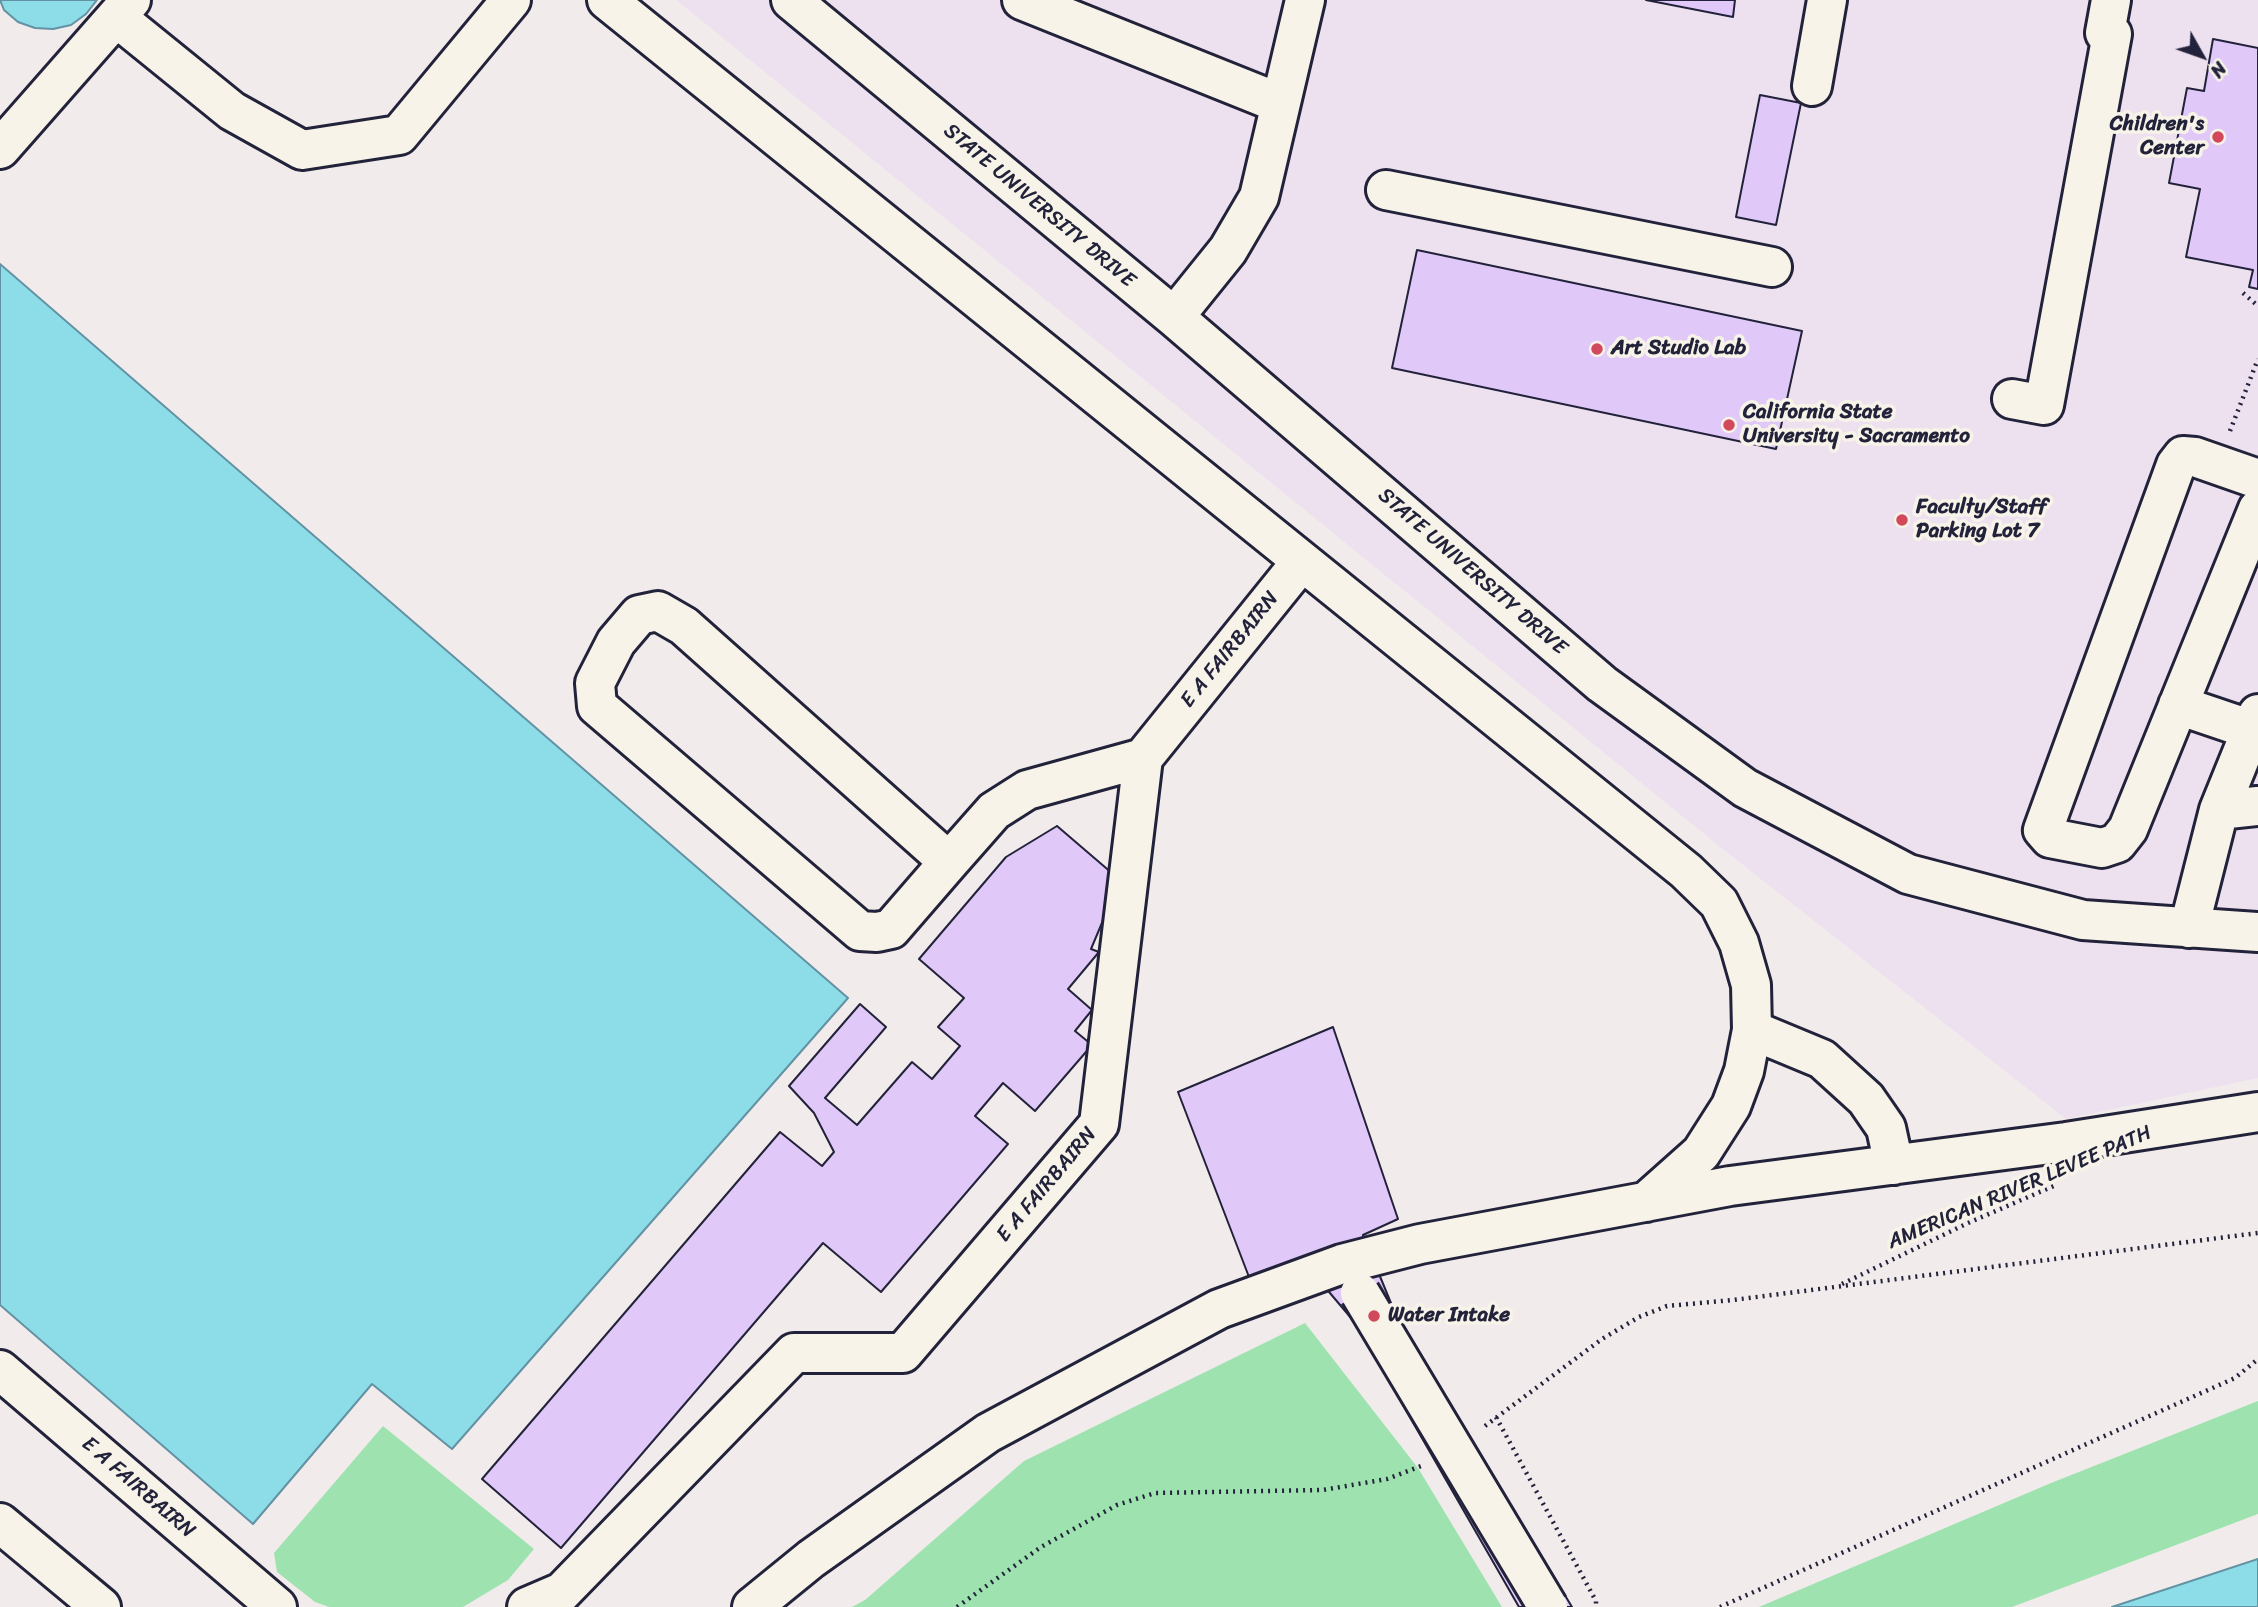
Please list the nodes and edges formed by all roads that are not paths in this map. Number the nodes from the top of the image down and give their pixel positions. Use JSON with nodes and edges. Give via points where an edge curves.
{"nodes":[{"id":1,"x":511,"y":0,"type":"edge"},
{"id":2,"x":607,"y":0,"type":"edge"},
{"id":3,"x":791,"y":0,"type":"edge"},
{"id":4,"x":1023,"y":0,"type":"edge"},
{"id":5,"x":1306,"y":0,"type":"edge"},
{"id":6,"x":1827,"y":0,"type":"edge"},
{"id":7,"x":2111,"y":0,"type":"edge"},
{"id":8,"x":123,"y":9,"type":"edge"},
{"id":9,"x":1812,"y":86,"type":"dead end"},
{"id":10,"x":1279,"y":103,"type":"junction"},
{"id":11,"x":0,"y":149,"type":"edge"},
{"id":12,"x":1385,"y":190,"type":"dead end"},
{"id":13,"x":1772,"y":267,"type":"dead end"},
{"id":14,"x":1174,"y":317,"type":"junction"},
{"id":15,"x":2012,"y":399,"type":"dead end"},
{"id":16,"x":2258,"y":478,"type":"edge"},
{"id":17,"x":2258,"y":509,"type":"edge"},
{"id":18,"x":1302,"y":561,"type":"junction"},
{"id":19,"x":2178,"y":705,"type":"junction"},
{"id":20,"x":2255,"y":722,"type":"edge"},
{"id":21,"x":1143,"y":758,"type":"junction"},
{"id":22,"x":2258,"y":806,"type":"edge"},
{"id":23,"x":2219,"y":810,"type":"junction"},
{"id":24,"x":949,"y":862,"type":"junction"},
{"id":25,"x":2189,"y":928,"type":"junction"},
{"id":26,"x":2258,"y":932,"type":"edge"},
{"id":27,"x":1752,"y":1030,"type":"junction"},
{"id":28,"x":2258,"y":1112,"type":"edge"},
{"id":29,"x":1894,"y":1165,"type":"junction"},
{"id":30,"x":1646,"y":1202,"type":"junction"},
{"id":31,"x":1351,"y":1279,"type":"junction"},
{"id":32,"x":0,"y":1370,"type":"edge"},
{"id":33,"x":0,"y":1523,"type":"edge"},
{"id":34,"x":101,"y":1607,"type":"edge"},
{"id":35,"x":277,"y":1607,"type":"edge"},
{"id":36,"x":527,"y":1607,"type":"edge"},
{"id":37,"x":752,"y":1607,"type":"edge"},
{"id":38,"x":1548,"y":1607,"type":"edge"}],
"edges":[{"from":1,"to":8,"type":"street","via":[[399,135],[302,150],[232,111]]},
{"from":2,"to":18,"type":"street"},
{"from":3,"to":14,"type":"street","name":"STATE UNIVERSITY DRIVE"},
{"from":4,"to":10,"type":"street"},
{"from":5,"to":10,"type":"street"},
{"from":6,"to":9,"type":"street"},
{"from":7,"to":15,"type":"street","via":[[2105,33],[2112,34],[2044,405]]},
{"from":8,"to":11,"type":"street"},
{"from":10,"to":14,"type":"street","via":[[1259,197],[1228,250]]},
{"from":12,"to":13,"type":"street"},
{"from":14,"to":25,"type":"street","name":"STATE UNIVERSITY DRIVE","via":[[1602,684],[1745,788],[1908,874],[2083,920]]},
{"from":16,"to":19,"type":"street","via":[[2195,457],[2183,456],[2176,465],[2043,830],[2050,838],[2102,848],[2117,843],[2128,830]]},
{"from":17,"to":19,"type":"street"},
{"from":18,"to":21,"type":"street","name":"E A FAIRBAIRN"},
{"from":18,"to":27,"type":"street","via":[[1686,871],[1719,903],[1739,943],[1751,985]]},
{"from":19,"to":20,"type":"street"},
{"from":20,"to":23,"type":"street"},
{"from":21,"to":24,"type":"street","via":[[1027,790],[993,811]]},
{"from":21,"to":36,"type":"street","name":"E A FAIRBAIRN","via":[[1099,1124],[903,1353],[794,1353],[562,1592]]},
{"from":22,"to":23,"type":"street"},
{"from":23,"to":25,"type":"street"},
{"from":24,"to":24,"type":"street","via":[[891,929],[860,931],[597,706],[595,683],[617,642],[639,615],[658,611],[684,626]]},
{"from":25,"to":26,"type":"street","name":"STATE UNIVERSITY DRIVE"},
{"from":27,"to":29,"type":"street","via":[[1822,1059],[1866,1099],[1886,1128]]},
{"from":27,"to":30,"type":"street","via":[[1731,1106],[1700,1153]]},
{"from":28,"to":29,"type":"street"},
{"from":29,"to":30,"type":"street"},
{"from":30,"to":31,"type":"street","via":[[1420,1244]]},
{"from":31,"to":37,"type":"street","via":[[1219,1308],[988,1433],[811,1559]]},
{"from":31,"to":38,"type":"street","bridge":true},
{"from":32,"to":35,"type":"street","name":"E A FAIRBAIRN"},
{"from":33,"to":34,"type":"street"}]}
